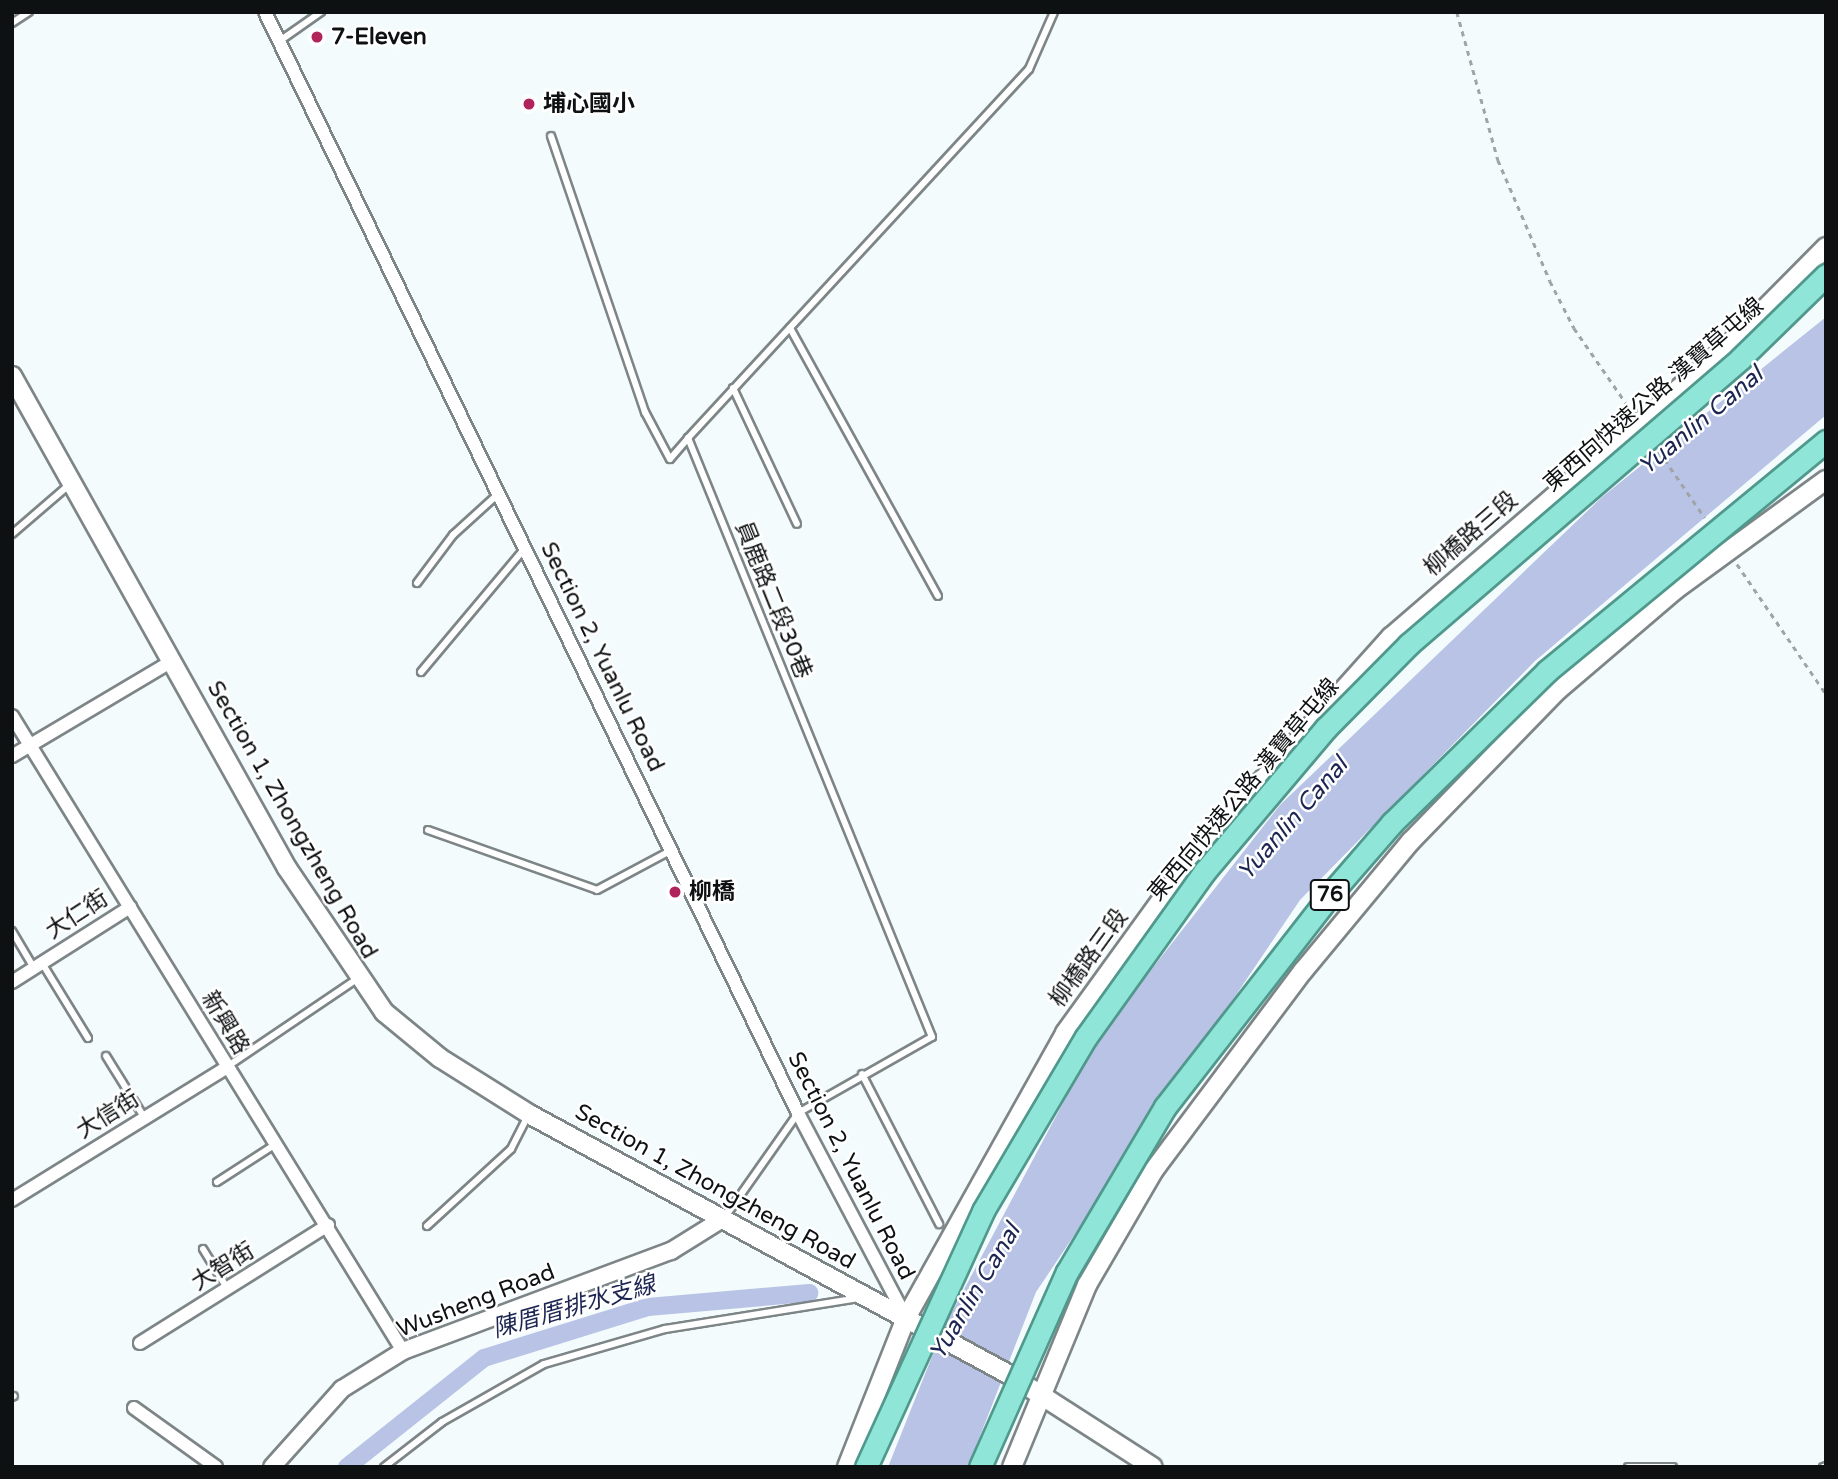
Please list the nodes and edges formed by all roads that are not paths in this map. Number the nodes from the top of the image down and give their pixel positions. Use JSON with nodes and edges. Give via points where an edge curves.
{"nodes":[{"id":1,"x":29,"y":12,"type":"edge"},
{"id":2,"x":265,"y":12,"type":"edge"},
{"id":3,"x":321,"y":12,"type":"edge"},
{"id":4,"x":1054,"y":12,"type":"edge"},
{"id":5,"x":12,"y":23,"type":"edge"},
{"id":6,"x":281,"y":40,"type":"junction"},
{"id":7,"x":551,"y":136,"type":"dead end"},
{"id":8,"x":1826,"y":247,"type":"edge"},
{"id":9,"x":1826,"y":275,"type":"edge"},
{"id":10,"x":790,"y":328,"type":"junction"},
{"id":11,"x":12,"y":376,"type":"edge"},
{"id":12,"x":733,"y":388,"type":"junction"},
{"id":13,"x":688,"y":438,"type":"junction"},
{"id":14,"x":1826,"y":442,"type":"edge"},
{"id":15,"x":1826,"y":480,"type":"edge"},
{"id":16,"x":73,"y":481,"type":"junction"},
{"id":17,"x":499,"y":494,"type":"junction"},
{"id":18,"x":797,"y":524,"type":"dead end"},
{"id":19,"x":12,"y":534,"type":"edge"},
{"id":20,"x":526,"y":548,"type":"junction"},
{"id":21,"x":417,"y":583,"type":"dead end"},
{"id":22,"x":938,"y":596,"type":"dead end"},
{"id":23,"x":172,"y":661,"type":"junction"},
{"id":24,"x":421,"y":672,"type":"dead end"},
{"id":25,"x":12,"y":716,"type":"edge"},
{"id":26,"x":30,"y":745,"type":"junction"},
{"id":27,"x":12,"y":756,"type":"edge"},
{"id":28,"x":428,"y":830,"type":"dead end"},
{"id":29,"x":672,"y":850,"type":"junction"},
{"id":30,"x":130,"y":906,"type":"junction"},
{"id":31,"x":12,"y":931,"type":"edge"},
{"id":32,"x":38,"y":965,"type":"junction"},
{"id":33,"x":357,"y":979,"type":"junction"},
{"id":34,"x":12,"y":982,"type":"edge"},
{"id":35,"x":88,"y":1038,"type":"dead end"},
{"id":36,"x":106,"y":1056,"type":"dead end"},
{"id":37,"x":227,"y":1067,"type":"junction"},
{"id":38,"x":862,"y":1074,"type":"junction"},
{"id":39,"x":798,"y":1113,"type":"junction"},
{"id":40,"x":529,"y":1114,"type":"junction"},
{"id":41,"x":144,"y":1117,"type":"junction"},
{"id":42,"x":276,"y":1144,"type":"junction"},
{"id":43,"x":217,"y":1182,"type":"dead end"},
{"id":44,"x":12,"y":1200,"type":"edge"},
{"id":45,"x":724,"y":1218,"type":"junction"},
{"id":46,"x":939,"y":1224,"type":"dead end"},
{"id":47,"x":328,"y":1225,"type":"junction"},
{"id":48,"x":426,"y":1226,"type":"dead end"},
{"id":49,"x":202,"y":1248,"type":"dead end"},
{"id":50,"x":228,"y":1290,"type":"junction"},
{"id":51,"x":865,"y":1297,"type":"junction"},
{"id":52,"x":906,"y":1318,"type":"junction"},
{"id":53,"x":140,"y":1343,"type":"dead end"},
{"id":54,"x":402,"y":1351,"type":"junction"},
{"id":55,"x":1042,"y":1395,"type":"junction"},
{"id":56,"x":134,"y":1408,"type":"dead end"},
{"id":57,"x":216,"y":1467,"type":"edge"},
{"id":58,"x":272,"y":1467,"type":"edge"},
{"id":59,"x":384,"y":1467,"type":"edge"},
{"id":60,"x":847,"y":1467,"type":"edge"},
{"id":61,"x":866,"y":1467,"type":"edge"},
{"id":62,"x":980,"y":1467,"type":"edge"},
{"id":63,"x":1012,"y":1467,"type":"edge"},
{"id":64,"x":1153,"y":1467,"type":"edge"},
{"id":65,"x":1628,"y":1467,"type":"edge"},
{"id":66,"x":1673,"y":1467,"type":"edge"}],
"edges":[{"from":1,"to":5,"type":"lane"},
{"from":2,"to":6,"type":"street","name":"Section 2, Yuanlu Road"},
{"from":3,"to":6,"type":"lane"},
{"from":4,"to":10,"type":"lane","via":[[1029,69]]},
{"from":6,"to":17,"type":"street","name":"Section 2, Yuanlu Road"},
{"from":7,"to":13,"type":"lane","via":[[645,412],[670,459]]},
{"from":8,"to":52,"type":"main road","name":"柳橋路三段","via":[[1729,345],[1391,637],[1188,863],[1065,1032]]},
{"from":9,"to":61,"type":"highway","name":"東西向快速公路 漢寶草屯線","bridge":true,"via":[[1741,358],[1409,644],[1326,728],[1205,871],[1086,1037],[983,1211]]},
{"from":10,"to":12,"type":"lane"},
{"from":10,"to":22,"type":"lane"},
{"from":11,"to":16,"type":"main road","name":"Section 1, Zhongzheng Road"},
{"from":12,"to":13,"type":"lane"},
{"from":12,"to":18,"type":"lane"},
{"from":13,"to":38,"type":"lane","name":"員鹿路二段30巷","via":[[932,1037]]},
{"from":14,"to":62,"type":"highway","number":"76","bridge":true,"via":[[1546,671],[1392,822],[1333,891],[1165,1107],[1067,1272]]},
{"from":15,"to":55,"type":"main road","via":[[1559,689],[1411,841],[1294,982],[1154,1170],[1087,1285]]},
{"from":16,"to":19,"type":"lane"},
{"from":16,"to":23,"type":"main road","name":"Section 1, Zhongzheng Road"},
{"from":17,"to":20,"type":"street","name":"Section 2, Yuanlu Road"},
{"from":17,"to":21,"type":"lane","via":[[453,535]]},
{"from":20,"to":24,"type":"lane"},
{"from":20,"to":29,"type":"street","name":"Section 2, Yuanlu Road"},
{"from":23,"to":26,"type":"street"},
{"from":23,"to":33,"type":"main road","name":"Section 1, Zhongzheng Road"},
{"from":25,"to":26,"type":"street","name":"新興路"},
{"from":26,"to":27,"type":"street"},
{"from":26,"to":30,"type":"street","name":"新興路"},
{"from":28,"to":29,"type":"lane","via":[[597,890]]},
{"from":29,"to":39,"type":"street","name":"Section 2, Yuanlu Road"},
{"from":30,"to":32,"type":"street","name":"大仁街"},
{"from":30,"to":37,"type":"street","name":"新興路"},
{"from":31,"to":32,"type":"lane"},
{"from":32,"to":34,"type":"street","name":"大仁街"},
{"from":32,"to":35,"type":"lane"},
{"from":33,"to":37,"type":"lane"},
{"from":33,"to":40,"type":"main road","name":"Section 1, Zhongzheng Road","via":[[384,1012],[440,1058]]},
{"from":36,"to":41,"type":"lane"},
{"from":37,"to":41,"type":"street","name":"大信街"},
{"from":37,"to":42,"type":"street","name":"新興路"},
{"from":38,"to":39,"type":"lane","name":"員鹿路二段30巷"},
{"from":38,"to":46,"type":"lane"},
{"from":39,"to":45,"type":"lane","name":"員鹿路二段30巷"},
{"from":39,"to":52,"type":"street","name":"Section 2, Yuanlu Road"},
{"from":40,"to":45,"type":"main road","name":"Section 1, Zhongzheng Road"},
{"from":40,"to":48,"type":"lane","via":[[511,1149]]},
{"from":41,"to":44,"type":"street","name":"大信街"},
{"from":42,"to":43,"type":"lane"},
{"from":42,"to":47,"type":"street","name":"新興路"},
{"from":45,"to":51,"type":"main road","name":"Section 1, Zhongzheng Road"},
{"from":45,"to":54,"type":"street","name":"Wusheng Road","via":[[671,1251]]},
{"from":47,"to":50,"type":"street","name":"大智街"},
{"from":47,"to":54,"type":"street","name":"新興路"},
{"from":49,"to":50,"type":"lane"},
{"from":50,"to":53,"type":"street","name":"大智街"},
{"from":51,"to":52,"type":"main road","name":"Section 1, Zhongzheng Road"},
{"from":51,"to":59,"type":"lane","via":[[665,1329],[544,1364],[442,1422]]},
{"from":52,"to":55,"type":"main road","name":"Section 1, Zhongzheng Road"},
{"from":52,"to":60,"type":"main road","name":"柳橋路三段"},
{"from":54,"to":58,"type":"street","name":"Wusheng Road","via":[[342,1389]]},
{"from":55,"to":63,"type":"main road"},
{"from":55,"to":64,"type":"main road","name":"Section 1, Zhongzheng Road"},
{"from":56,"to":57,"type":"street"},
{"from":65,"to":66,"type":"lane"}]}
